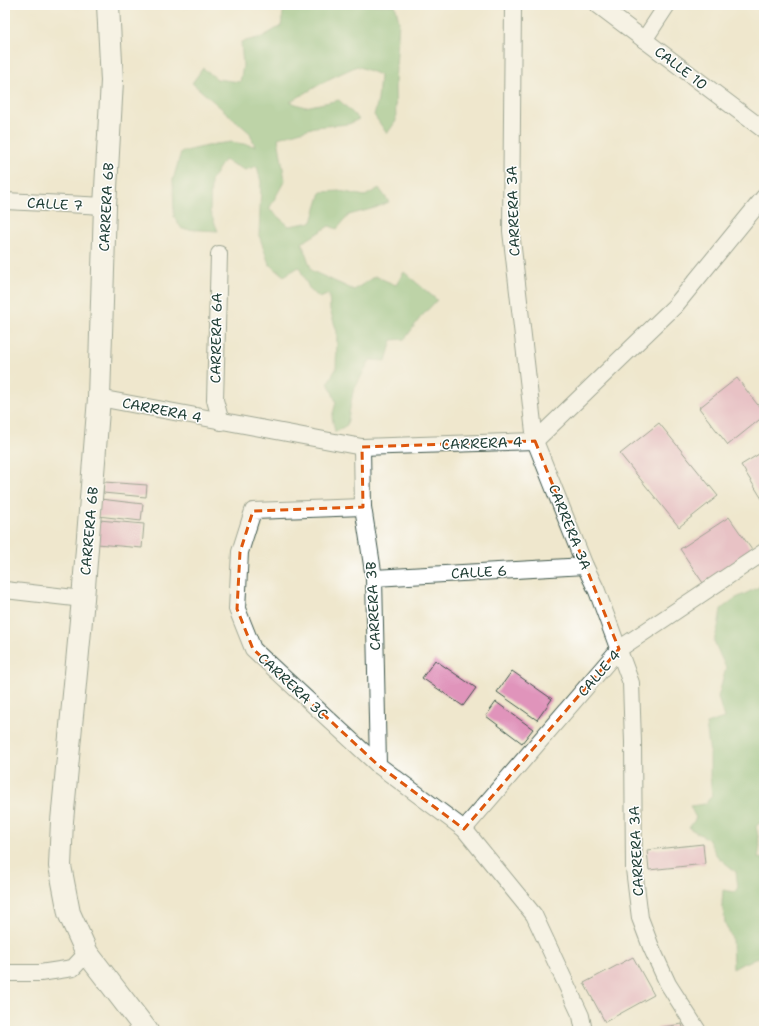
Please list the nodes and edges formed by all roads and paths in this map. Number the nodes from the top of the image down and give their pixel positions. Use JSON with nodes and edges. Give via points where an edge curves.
{"nodes":[{"id":1,"x":108,"y":5,"type":"edge"},
{"id":2,"x":513,"y":5,"type":"edge"},
{"id":3,"x":598,"y":5,"type":"edge"},
{"id":4,"x":667,"y":5,"type":"edge"},
{"id":5,"x":644,"y":40,"type":"junction"},
{"id":6,"x":764,"y":130,"type":"edge"},
{"id":7,"x":764,"y":197,"type":"edge"},
{"id":8,"x":5,"y":201,"type":"edge"},
{"id":9,"x":105,"y":206,"type":"junction"},
{"id":10,"x":219,"y":254,"type":"dead end"},
{"id":11,"x":99,"y":398,"type":"junction"},
{"id":12,"x":220,"y":422,"type":"junction"},
{"id":13,"x":535,"y":441,"type":"junction"},
{"id":14,"x":362,"y":448,"type":"junction"},
{"id":15,"x":362,"y":507,"type":"junction"},
{"id":16,"x":764,"y":552,"type":"edge"},
{"id":17,"x":585,"y":566,"type":"junction"},
{"id":18,"x":374,"y":578,"type":"junction"},
{"id":19,"x":5,"y":590,"type":"edge"},
{"id":20,"x":84,"y":599,"type":"junction"},
{"id":21,"x":619,"y":649,"type":"junction"},
{"id":22,"x":378,"y":764,"type":"junction"},
{"id":23,"x":464,"y":829,"type":"junction"},
{"id":24,"x":87,"y":953,"type":"junction"},
{"id":25,"x":5,"y":973,"type":"edge"},
{"id":26,"x":147,"y":1031,"type":"edge"},
{"id":27,"x":584,"y":1031,"type":"edge"},
{"id":28,"x":698,"y":1031,"type":"edge"}],
"edges":[{"from":1,"to":9,"type":"highway","name":"CARRERA 6B","via":[[112,81]]},
{"from":2,"to":13,"type":"street","name":"CARRERA 3A","via":[[511,231]]},
{"from":3,"to":5,"type":"street","name":"CALLE 10"},
{"from":4,"to":5,"type":"street"},
{"from":5,"to":6,"type":"street","name":"CALLE 10"},
{"from":7,"to":13,"type":"street","name":"CARRERA 4","via":[[675,306]]},
{"from":8,"to":9,"type":"street","name":"CALLE 7"},
{"from":9,"to":11,"type":"highway","name":"CARRERA 6B"},
{"from":10,"to":12,"type":"street","name":"CARRERA 6A","via":[[215,400]]},
{"from":11,"to":12,"type":"street","name":"CARRERA 4"},
{"from":11,"to":20,"type":"highway","name":"CARRERA 6B"},
{"from":12,"to":14,"type":"street","name":"CARRERA 4"},
{"from":13,"to":14,"type":"street","name":"CARRERA 4"},
{"from":13,"to":17,"type":"street","name":"CARRERA 3A"},
{"from":14,"to":15,"type":"street","name":"CARRERA 3B"},
{"from":15,"to":18,"type":"street","name":"CARRERA 3B"},
{"from":15,"to":22,"type":"street","name":"CARRERA 3C","via":[[253,511],[240,552],[237,609],[253,649]]},
{"from":16,"to":21,"type":"street","name":"CALLE 4"},
{"from":17,"to":18,"type":"street","name":"CALLE 6"},
{"from":17,"to":21,"type":"street","name":"CARRERA 3A"},
{"from":18,"to":22,"type":"street","name":"CARRERA 3B"},
{"from":19,"to":20,"type":"street"},
{"from":20,"to":24,"type":"highway","name":"CARRERA 6B","via":[[60,866],[69,913]]},
{"from":21,"to":23,"type":"street","name":"CALLE 4"},
{"from":21,"to":28,"type":"street","name":"CARRERA 3A","via":[[631,683],[634,869],[640,918],[668,984]]},
{"from":22,"to":23,"type":"street"},
{"from":23,"to":27,"type":"street","via":[[534,915],[581,1016]]},
{"from":24,"to":25,"type":"street","via":[[73,968],[40,973]]},
{"from":24,"to":26,"type":"highway","name":"CARRERA 6B"}]}
